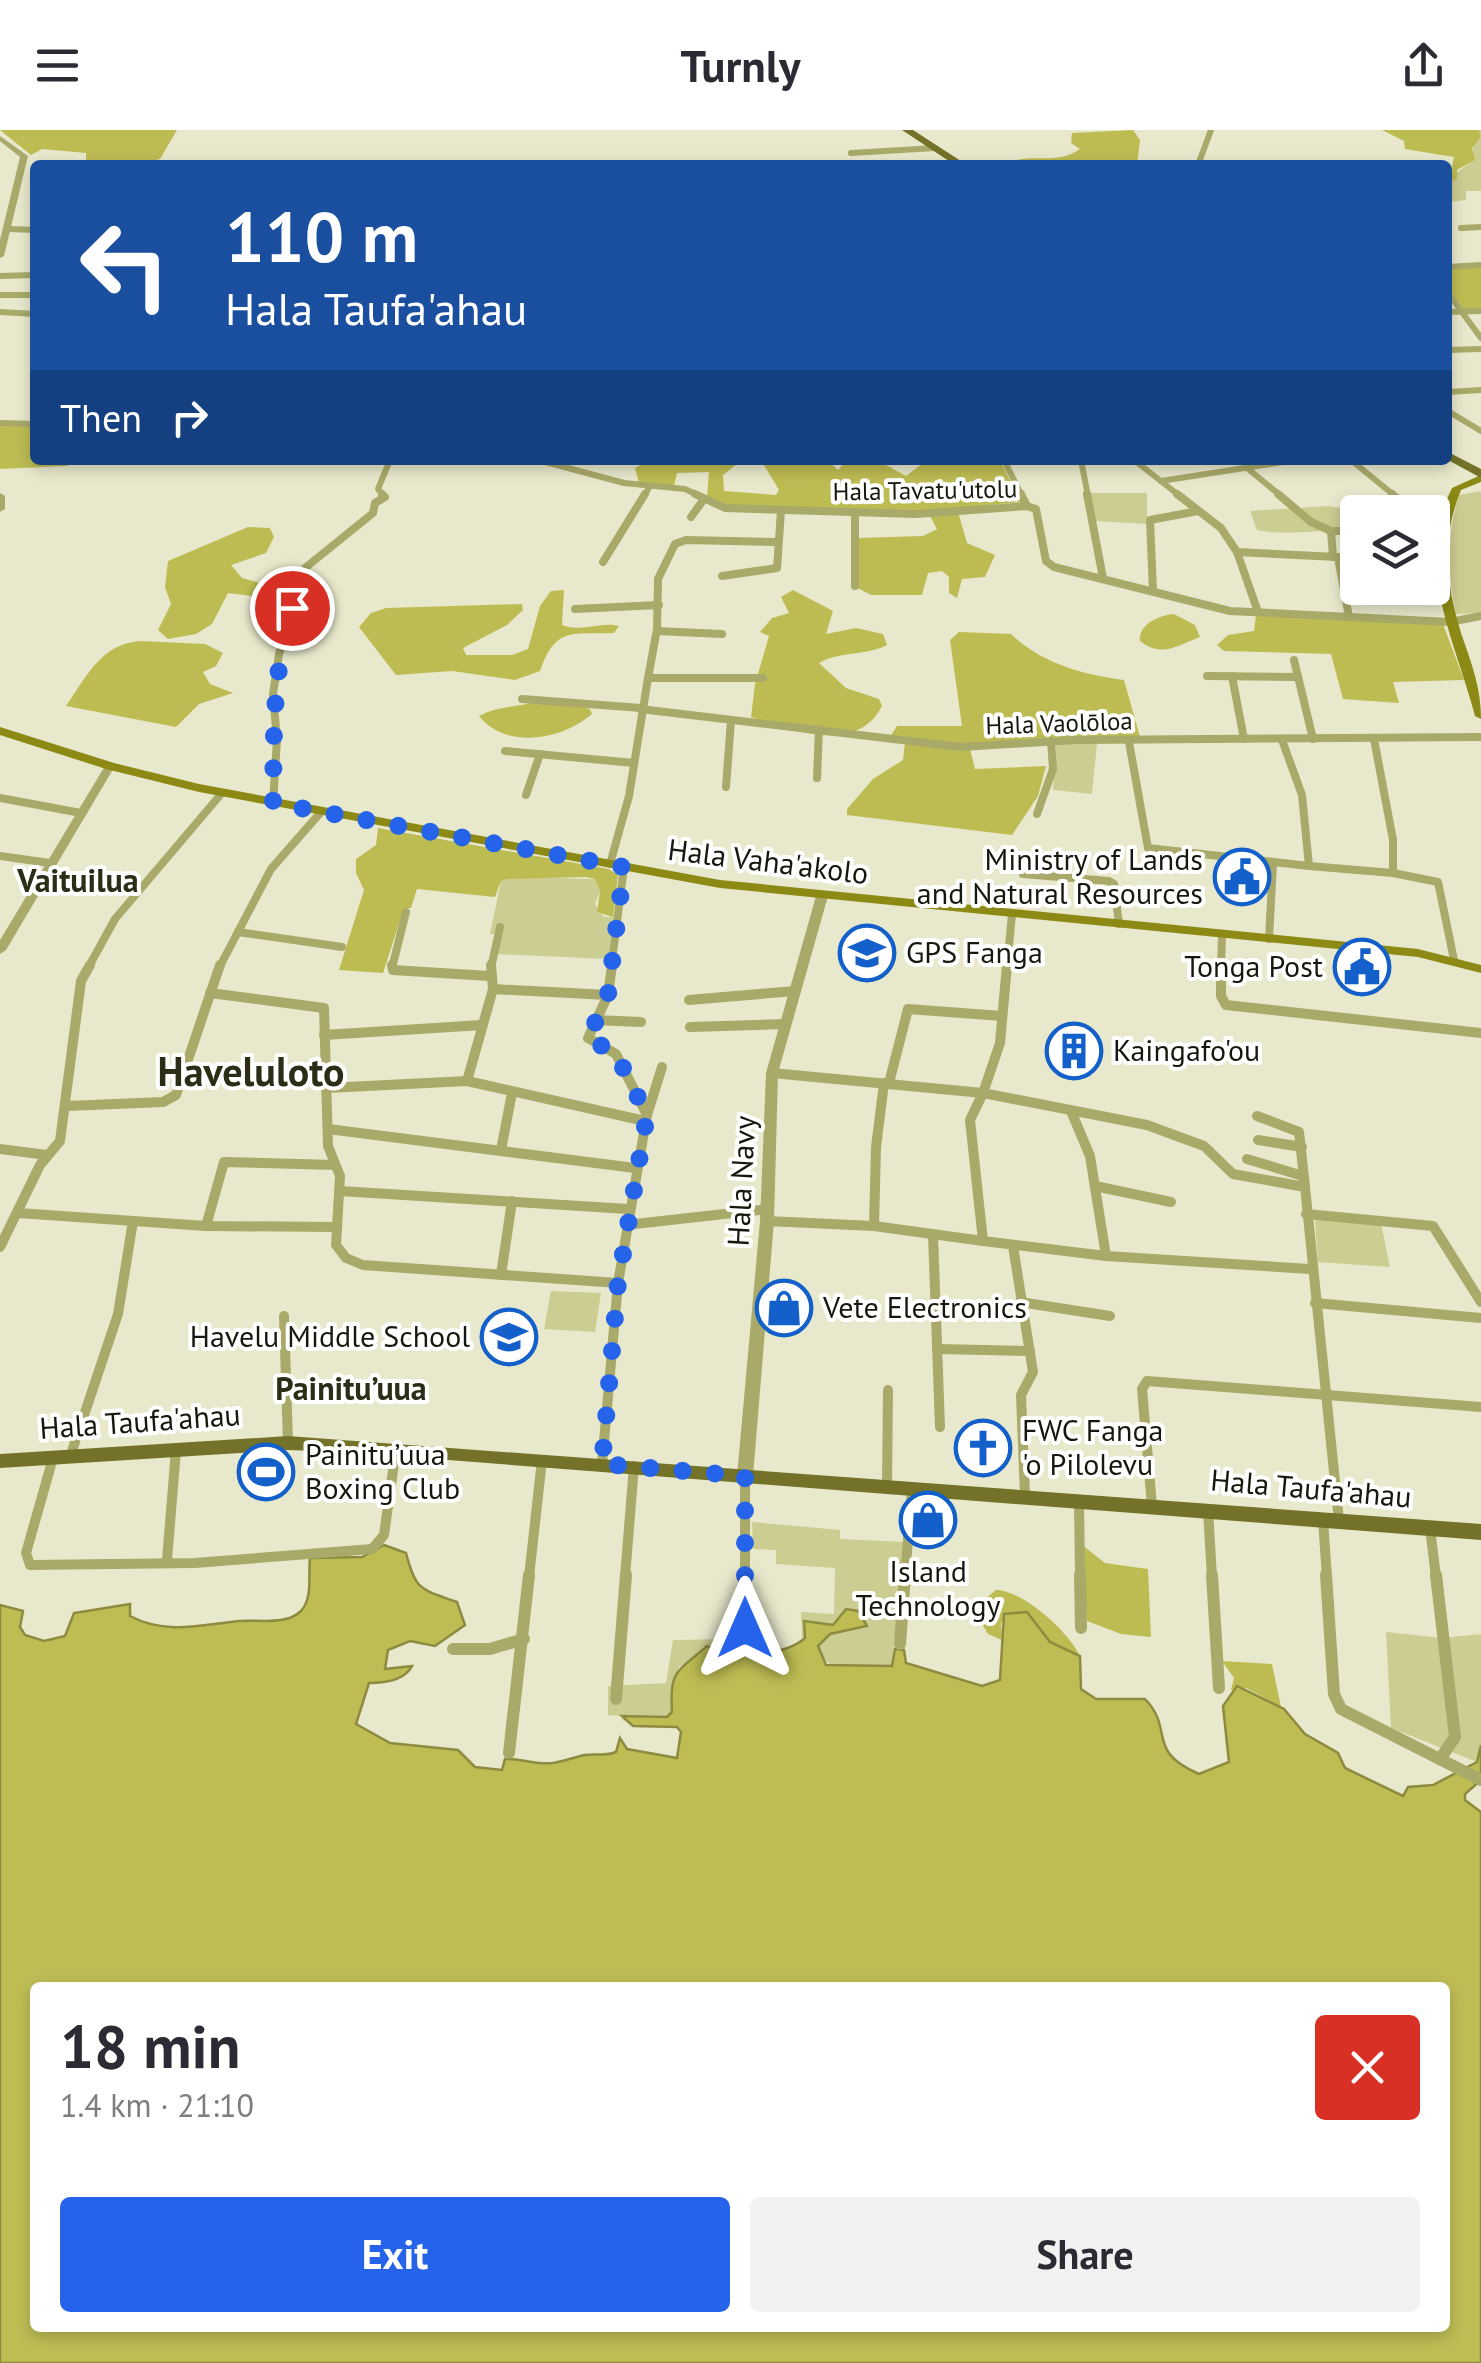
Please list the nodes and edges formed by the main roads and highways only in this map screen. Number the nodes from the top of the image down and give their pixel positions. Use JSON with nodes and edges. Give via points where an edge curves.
{"nodes":[{"id":1,"x":907,"y":130,"type":"edge"},
{"id":2,"x":954,"y":160,"type":"edge"},
{"id":3,"x":1452,"y":458,"type":"edge"},
{"id":4,"x":1481,"y":476,"type":"edge"},
{"id":5,"x":1450,"y":501,"type":"edge"},
{"id":6,"x":1447,"y":605,"type":"edge"},
{"id":7,"x":1477,"y":683,"type":"edge"},
{"id":8,"x":1481,"y":716,"type":"edge"},
{"id":9,"x":0,"y":731,"type":"edge"},
{"id":10,"x":1481,"y":969,"type":"edge"},
{"id":11,"x":0,"y":1462,"type":"edge"},
{"id":12,"x":1481,"y":1532,"type":"edge"}],
"edges":[{"from":1,"to":2,"type":"main road"},
{"from":3,"to":4,"type":"main road"},
{"from":4,"to":5,"type":"main road","via":[[1456,488]]},
{"from":6,"to":7,"type":"main road"},
{"from":7,"to":8,"type":"main road"},
{"from":9,"to":10,"type":"main road","name":"Hala Vaha'akolo","via":[[222,792],[617,866],[822,896],[1454,960]]},
{"from":11,"to":12,"type":"main road","name":"Hala Taufa'ahau","via":[[288,1443]]}]}
